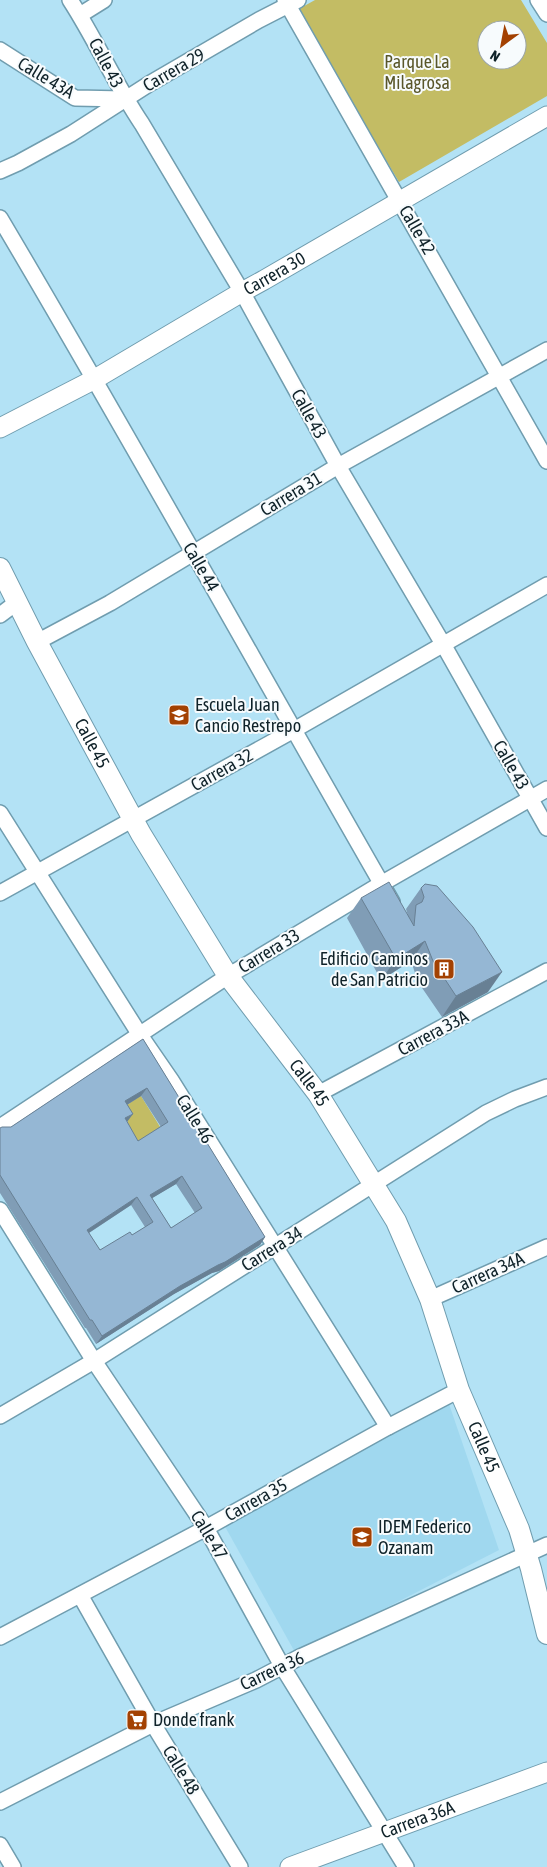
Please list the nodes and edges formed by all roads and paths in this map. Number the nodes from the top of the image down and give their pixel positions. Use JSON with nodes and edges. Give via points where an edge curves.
{"nodes":[{"id":1,"x":70,"y":0,"type":"edge"},
{"id":2,"x":104,"y":0,"type":"edge"},
{"id":3,"x":539,"y":0,"type":"edge"},
{"id":4,"x":291,"y":2,"type":"edge"},
{"id":5,"x":547,"y":14,"type":"edge"},
{"id":6,"x":80,"y":16,"type":"junction"},
{"id":7,"x":0,"y":50,"type":"edge"},
{"id":8,"x":125,"y":99,"type":"junction"},
{"id":9,"x":547,"y":116,"type":"edge"},
{"id":10,"x":0,"y":171,"type":"edge"},
{"id":11,"x":400,"y":200,"type":"junction"},
{"id":12,"x":0,"y":218,"type":"edge"},
{"id":13,"x":242,"y":292,"type":"junction"},
{"id":14,"x":547,"y":350,"type":"edge"},
{"id":15,"x":500,"y":377,"type":"junction"},
{"id":16,"x":95,"y":379,"type":"junction"},
{"id":17,"x":0,"y":428,"type":"edge"},
{"id":18,"x":547,"y":461,"type":"edge"},
{"id":19,"x":338,"y":466,"type":"junction"},
{"id":20,"x":192,"y":553,"type":"junction"},
{"id":21,"x":0,"y":568,"type":"edge"},
{"id":22,"x":547,"y":585,"type":"edge"},
{"id":23,"x":16,"y":602,"type":"junction"},
{"id":24,"x":0,"y":615,"type":"edge"},
{"id":25,"x":37,"y":642,"type":"junction"},
{"id":26,"x":443,"y":644,"type":"junction"},
{"id":27,"x":294,"y":730,"type":"junction"},
{"id":28,"x":547,"y":789,"type":"edge"},
{"id":29,"x":530,"y":799,"type":"junction"},
{"id":30,"x":0,"y":813,"type":"edge"},
{"id":31,"x":133,"y":820,"type":"junction"},
{"id":32,"x":547,"y":828,"type":"edge"},
{"id":33,"x":38,"y":873,"type":"junction"},
{"id":34,"x":381,"y":884,"type":"junction"},
{"id":35,"x":0,"y":893,"type":"edge"},
{"id":36,"x":400,"y":917,"type":"edge"},
{"id":37,"x":547,"y":971,"type":"edge"},
{"id":38,"x":228,"y":976,"type":"junction"},
{"id":39,"x":140,"y":1035,"type":"junction"},
{"id":40,"x":547,"y":1087,"type":"edge"},
{"id":41,"x":318,"y":1094,"type":"junction"},
{"id":42,"x":0,"y":1127,"type":"edge"},
{"id":43,"x":375,"y":1184,"type":"junction"},
{"id":44,"x":0,"y":1210,"type":"edge"},
{"id":45,"x":274,"y":1247,"type":"junction"},
{"id":46,"x":547,"y":1248,"type":"edge"},
{"id":47,"x":430,"y":1299,"type":"junction"},
{"id":48,"x":94,"y":1361,"type":"junction"},
{"id":49,"x":458,"y":1390,"type":"junction"},
{"id":50,"x":0,"y":1416,"type":"edge"},
{"id":51,"x":388,"y":1427,"type":"junction"},
{"id":52,"x":206,"y":1528,"type":"junction"},
{"id":53,"x":547,"y":1545,"type":"edge"},
{"id":54,"x":526,"y":1553,"type":"junction"},
{"id":55,"x":80,"y":1595,"type":"junction"},
{"id":56,"x":547,"y":1634,"type":"edge"},
{"id":57,"x":0,"y":1637,"type":"edge"},
{"id":58,"x":282,"y":1666,"type":"junction"},
{"id":59,"x":153,"y":1724,"type":"junction"},
{"id":60,"x":547,"y":1772,"type":"edge"},
{"id":61,"x":0,"y":1802,"type":"edge"},
{"id":62,"x":384,"y":1832,"type":"junction"},
{"id":63,"x":0,"y":1846,"type":"edge"},
{"id":64,"x":13,"y":1867,"type":"edge"},
{"id":65,"x":240,"y":1867,"type":"edge"},
{"id":66,"x":290,"y":1867,"type":"edge"},
{"id":67,"x":406,"y":1867,"type":"edge"}],
"edges":[{"from":1,"to":6,"type":"street","name":"Calle 43"},
{"from":2,"to":6,"type":"street"},
{"from":3,"to":5,"type":"street"},
{"from":4,"to":8,"type":"street","name":"Carrera 29"},
{"from":4,"to":11,"type":"street","name":"Calle 42"},
{"from":6,"to":8,"type":"street","name":"Calle 43"},
{"from":7,"to":8,"type":"street","name":"Calle 43A","via":[[75,98]]},
{"from":8,"to":10,"type":"street","name":"Carrera 29","via":[[72,134]]},
{"from":8,"to":13,"type":"street","name":"Calle 43"},
{"from":9,"to":11,"type":"street","name":"Carrera 30"},
{"from":11,"to":13,"type":"street","name":"Carrera 30"},
{"from":11,"to":15,"type":"street","name":"Calle 42"},
{"from":12,"to":16,"type":"street","name":"Calle 44"},
{"from":13,"to":16,"type":"street","name":"Carrera 30"},
{"from":13,"to":19,"type":"street","name":"Calle 43"},
{"from":14,"to":15,"type":"street","name":"Carrera 31"},
{"from":15,"to":18,"type":"street","name":"Calle 42"},
{"from":15,"to":19,"type":"street","name":"Carrera 31"},
{"from":16,"to":17,"type":"street","name":"Carrera 30"},
{"from":16,"to":20,"type":"street","name":"Calle 44"},
{"from":19,"to":20,"type":"street","name":"Carrera 31"},
{"from":19,"to":26,"type":"street","name":"Calle 43"},
{"from":20,"to":25,"type":"street","name":"Carrera 31","via":[[110,603]]},
{"from":20,"to":27,"type":"street","name":"Calle 44"},
{"from":21,"to":23,"type":"main road","name":"Calle 45"},
{"from":22,"to":26,"type":"street","name":"Carrera 32"},
{"from":23,"to":24,"type":"street"},
{"from":23,"to":25,"type":"main road","name":"Calle 45"},
{"from":25,"to":31,"type":"main road","name":"Calle 45"},
{"from":26,"to":27,"type":"street","name":"Carrera 32"},
{"from":26,"to":29,"type":"street","name":"Calle 43"},
{"from":27,"to":31,"type":"street","name":"Carrera 32"},
{"from":27,"to":34,"type":"street","name":"Calle 44"},
{"from":28,"to":29,"type":"street","name":"Carrera 33"},
{"from":29,"to":32,"type":"street","name":"Calle 43"},
{"from":29,"to":34,"type":"street","name":"Carrera 33"},
{"from":30,"to":33,"type":"street","name":"Calle 46"},
{"from":31,"to":33,"type":"street","name":"Carrera 32"},
{"from":31,"to":38,"type":"main road","name":"Calle 45"},
{"from":33,"to":35,"type":"street","name":"Carrera 32"},
{"from":33,"to":39,"type":"street","name":"Calle 46"},
{"from":34,"to":36,"type":"street","name":"Calle 44"},
{"from":34,"to":38,"type":"street","name":"Carrera 33"},
{"from":37,"to":41,"type":"street","name":"Carrera 33A"},
{"from":38,"to":39,"type":"street","name":"Carrera 33"},
{"from":38,"to":41,"type":"main road","name":"Calle 45"},
{"from":39,"to":42,"type":"street","name":"Carrera 33"},
{"from":39,"to":45,"type":"street","name":"Calle 46"},
{"from":40,"to":43,"type":"street","name":"Carrera 34","via":[[486,1113]]},
{"from":41,"to":43,"type":"main road","name":"Calle 45"},
{"from":43,"to":45,"type":"street","name":"Carrera 34"},
{"from":43,"to":47,"type":"main road","name":"Calle 45","via":[[396,1221]]},
{"from":44,"to":48,"type":"street","name":"Calle 47"},
{"from":45,"to":48,"type":"street","name":"Carrera 34"},
{"from":45,"to":51,"type":"street","name":"Calle 46"},
{"from":46,"to":47,"type":"street","name":"Carrera 34A"},
{"from":47,"to":49,"type":"main road","name":"Calle 45"},
{"from":48,"to":50,"type":"street","name":"Carrera 34"},
{"from":48,"to":52,"type":"street","name":"Calle 47"},
{"from":49,"to":51,"type":"street","name":"Carrera 35"},
{"from":49,"to":54,"type":"main road","name":"Calle 45","via":[[519,1529]]},
{"from":51,"to":52,"type":"street","name":"Carrera 35"},
{"from":52,"to":55,"type":"street","name":"Carrera 35"},
{"from":52,"to":58,"type":"street","name":"Calle 47"},
{"from":53,"to":54,"type":"street","name":"Carrera 36"},
{"from":54,"to":56,"type":"main road","name":"Calle 45"},
{"from":54,"to":58,"type":"street","name":"Carrera 36"},
{"from":55,"to":57,"type":"street","name":"Carrera 35"},
{"from":55,"to":59,"type":"street","name":"Calle 48"},
{"from":58,"to":59,"type":"street","name":"Carrera 36"},
{"from":58,"to":62,"type":"street","name":"Calle 47"},
{"from":59,"to":61,"type":"street","name":"Carrera 36"},
{"from":59,"to":65,"type":"street","name":"Calle 48"},
{"from":60,"to":62,"type":"street","name":"Carrera 36A"},
{"from":62,"to":66,"type":"street","name":"Carrera 36A"},
{"from":62,"to":67,"type":"street","name":"Calle 47"},
{"from":63,"to":64,"type":"street"}]}
